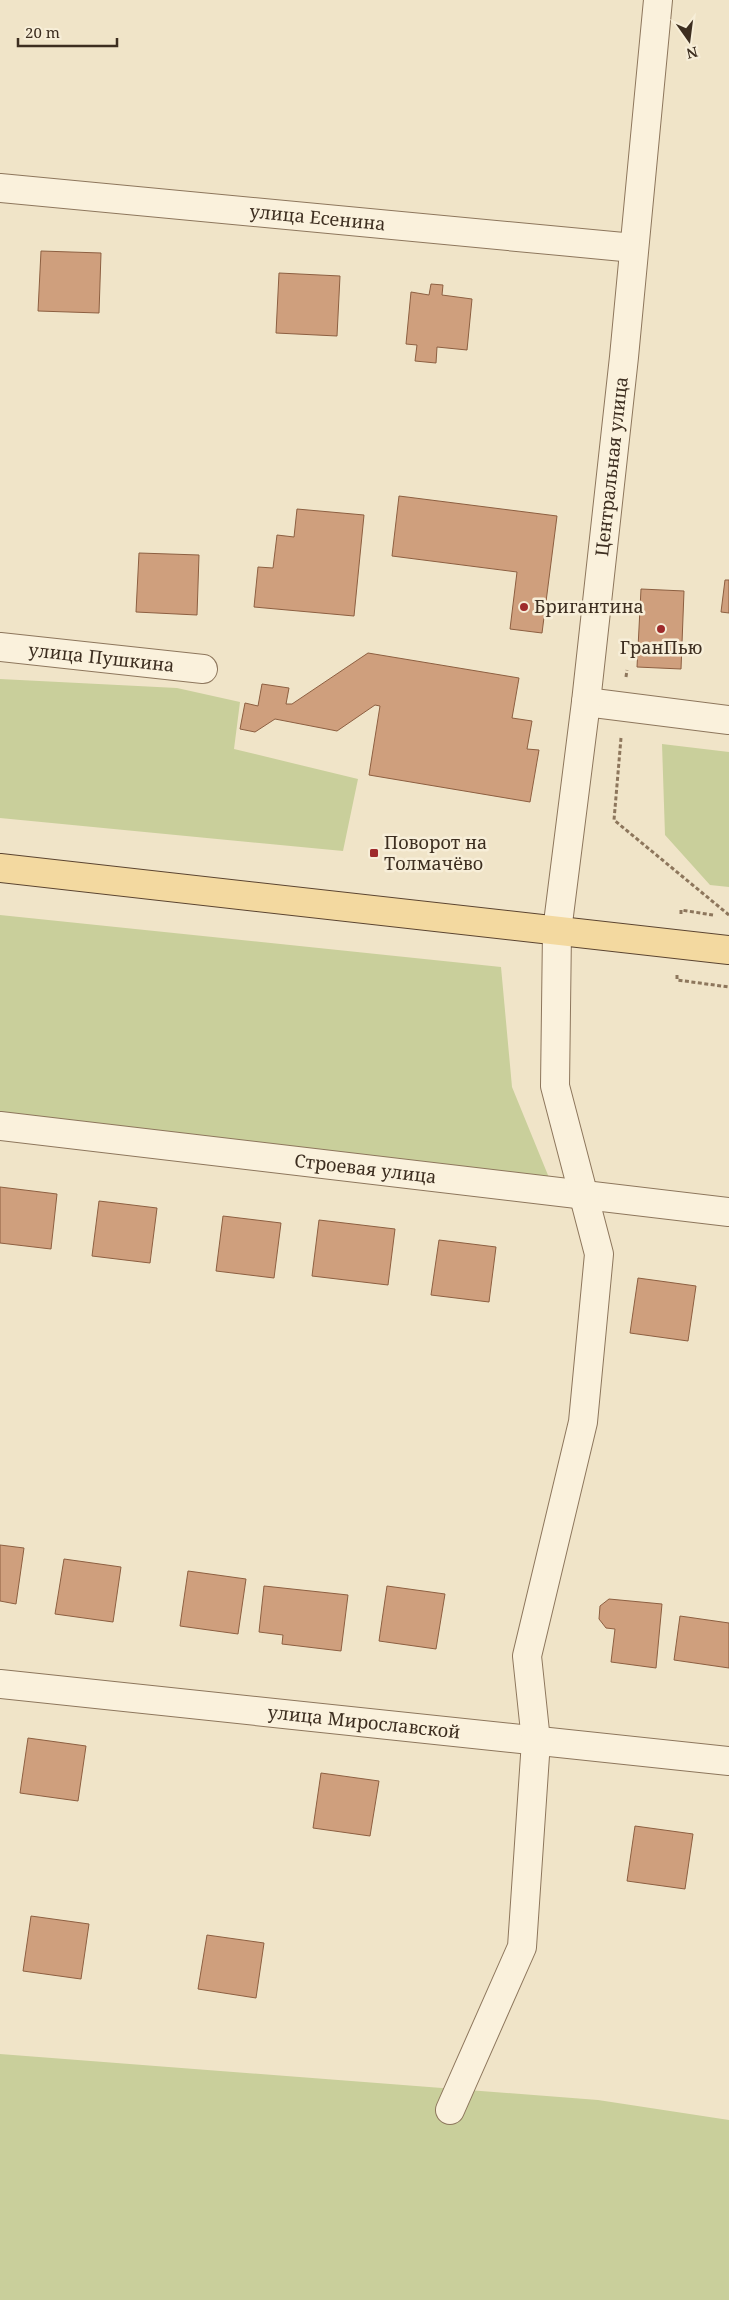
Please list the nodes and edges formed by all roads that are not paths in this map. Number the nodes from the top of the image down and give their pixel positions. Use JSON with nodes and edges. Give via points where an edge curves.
{"nodes":[{"id":1,"x":658,"y":0,"type":"edge"},
{"id":2,"x":0,"y":188,"type":"edge"},
{"id":3,"x":634,"y":248,"type":"junction"},
{"id":4,"x":0,"y":648,"type":"edge"},
{"id":5,"x":203,"y":669,"type":"dead end"},
{"id":6,"x":586,"y":702,"type":"junction"},
{"id":7,"x":729,"y":720,"type":"edge"},
{"id":8,"x":0,"y":868,"type":"edge"},
{"id":9,"x":557,"y":931,"type":"junction"},
{"id":10,"x":729,"y":950,"type":"edge"},
{"id":11,"x":0,"y":1126,"type":"edge"},
{"id":12,"x":584,"y":1196,"type":"junction"},
{"id":13,"x":729,"y":1212,"type":"edge"},
{"id":14,"x":0,"y":1684,"type":"edge"},
{"id":15,"x":536,"y":1741,"type":"junction"},
{"id":16,"x":729,"y":1762,"type":"edge"},
{"id":17,"x":450,"y":2110,"type":"dead end"}],
"edges":[{"from":1,"to":3,"type":"street","name":"Центральная улица"},
{"from":2,"to":3,"type":"street","name":"улица Есенина"},
{"from":3,"to":6,"type":"street","name":"Центральная улица"},
{"from":4,"to":5,"type":"street","name":"улица Пушкина"},
{"from":6,"to":7,"type":"street"},
{"from":6,"to":9,"type":"street","name":"Центральная улица"},
{"from":8,"to":9,"type":"main road"},
{"from":9,"to":10,"type":"main road"},
{"from":9,"to":12,"type":"street","name":"Центральная улица","via":[[555,1086]]},
{"from":11,"to":12,"type":"street","name":"Строевая улица"},
{"from":12,"to":13,"type":"street","name":"Строевая улица"},
{"from":12,"to":15,"type":"street","name":"Центральная улица","via":[[599,1254],[583,1422],[527,1656]]},
{"from":14,"to":15,"type":"street","name":"улица Мирославской"},
{"from":15,"to":16,"type":"street","name":"улица Мирославской"},
{"from":15,"to":17,"type":"street","name":"Центральная улица","via":[[522,1947]]}]}
